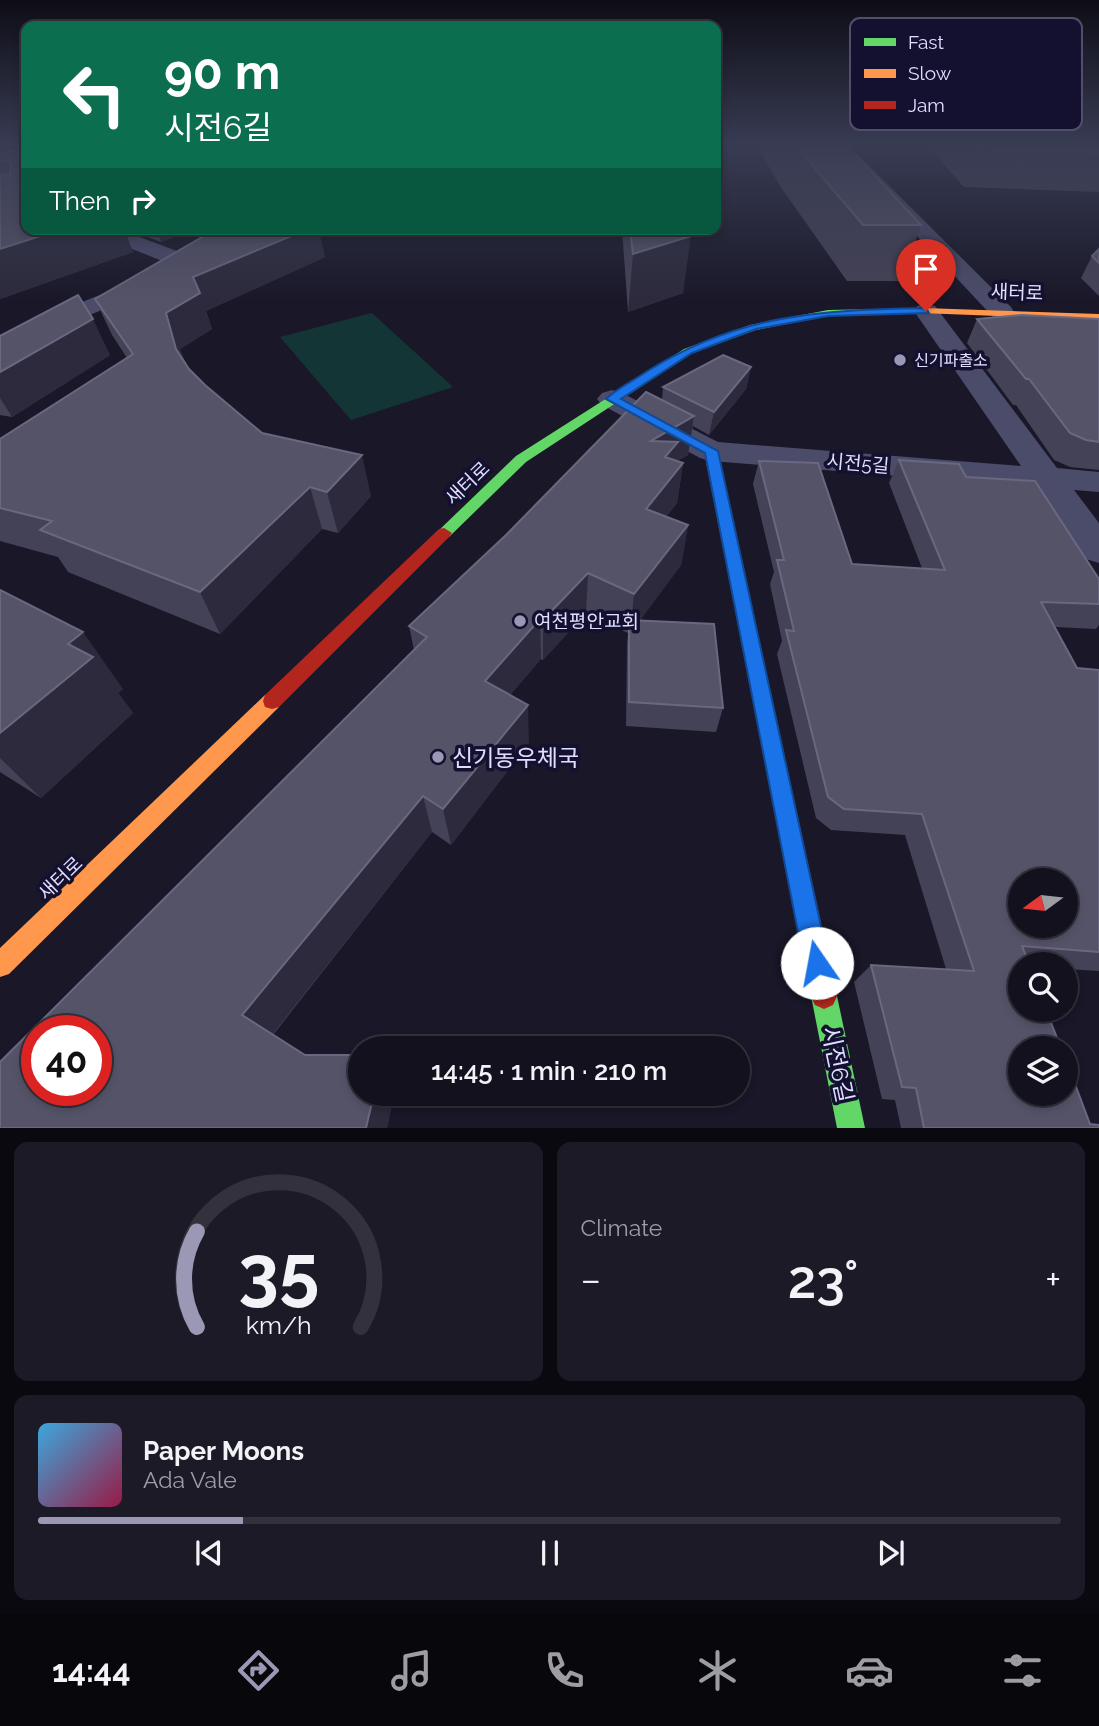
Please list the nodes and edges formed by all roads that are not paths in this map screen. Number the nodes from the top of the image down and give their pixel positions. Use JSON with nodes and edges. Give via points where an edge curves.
{"nodes":[{"id":1,"x":889,"y":197,"type":"edge"},
{"id":2,"x":115,"y":235,"type":"edge"},
{"id":3,"x":218,"y":254,"type":"edge"},
{"id":4,"x":193,"y":265,"type":"junction"},
{"id":5,"x":926,"y":311,"type":"junction"},
{"id":6,"x":1002,"y":312,"type":"junction"},
{"id":7,"x":1099,"y":317,"type":"edge"},
{"id":8,"x":0,"y":344,"type":"edge"},
{"id":9,"x":612,"y":399,"type":"junction"},
{"id":10,"x":711,"y":451,"type":"junction"},
{"id":11,"x":1047,"y":478,"type":"junction"},
{"id":12,"x":1099,"y":482,"type":"edge"},
{"id":13,"x":1099,"y":550,"type":"edge"},
{"id":14,"x":0,"y":965,"type":"edge"},
{"id":15,"x":851,"y":1128,"type":"edge"}],
"edges":[{"from":1,"to":6,"type":"street"},
{"from":2,"to":4,"type":"street"},
{"from":3,"to":4,"type":"street"},
{"from":4,"to":8,"type":"street"},
{"from":5,"to":6,"type":"street","name":"새터로"},
{"from":5,"to":9,"type":"street","name":"새터로","via":[[828,313],[754,327],[688,351]]},
{"from":5,"to":11,"type":"street"},
{"from":6,"to":7,"type":"street","name":"새터로"},
{"from":9,"to":10,"type":"street"},
{"from":9,"to":14,"type":"street","name":"새터로","via":[[521,459]]},
{"from":10,"to":11,"type":"street","name":"시전5길"},
{"from":10,"to":15,"type":"street","name":"시전6길"},
{"from":11,"to":12,"type":"street","name":"시전5길"},
{"from":11,"to":13,"type":"street"}]}
